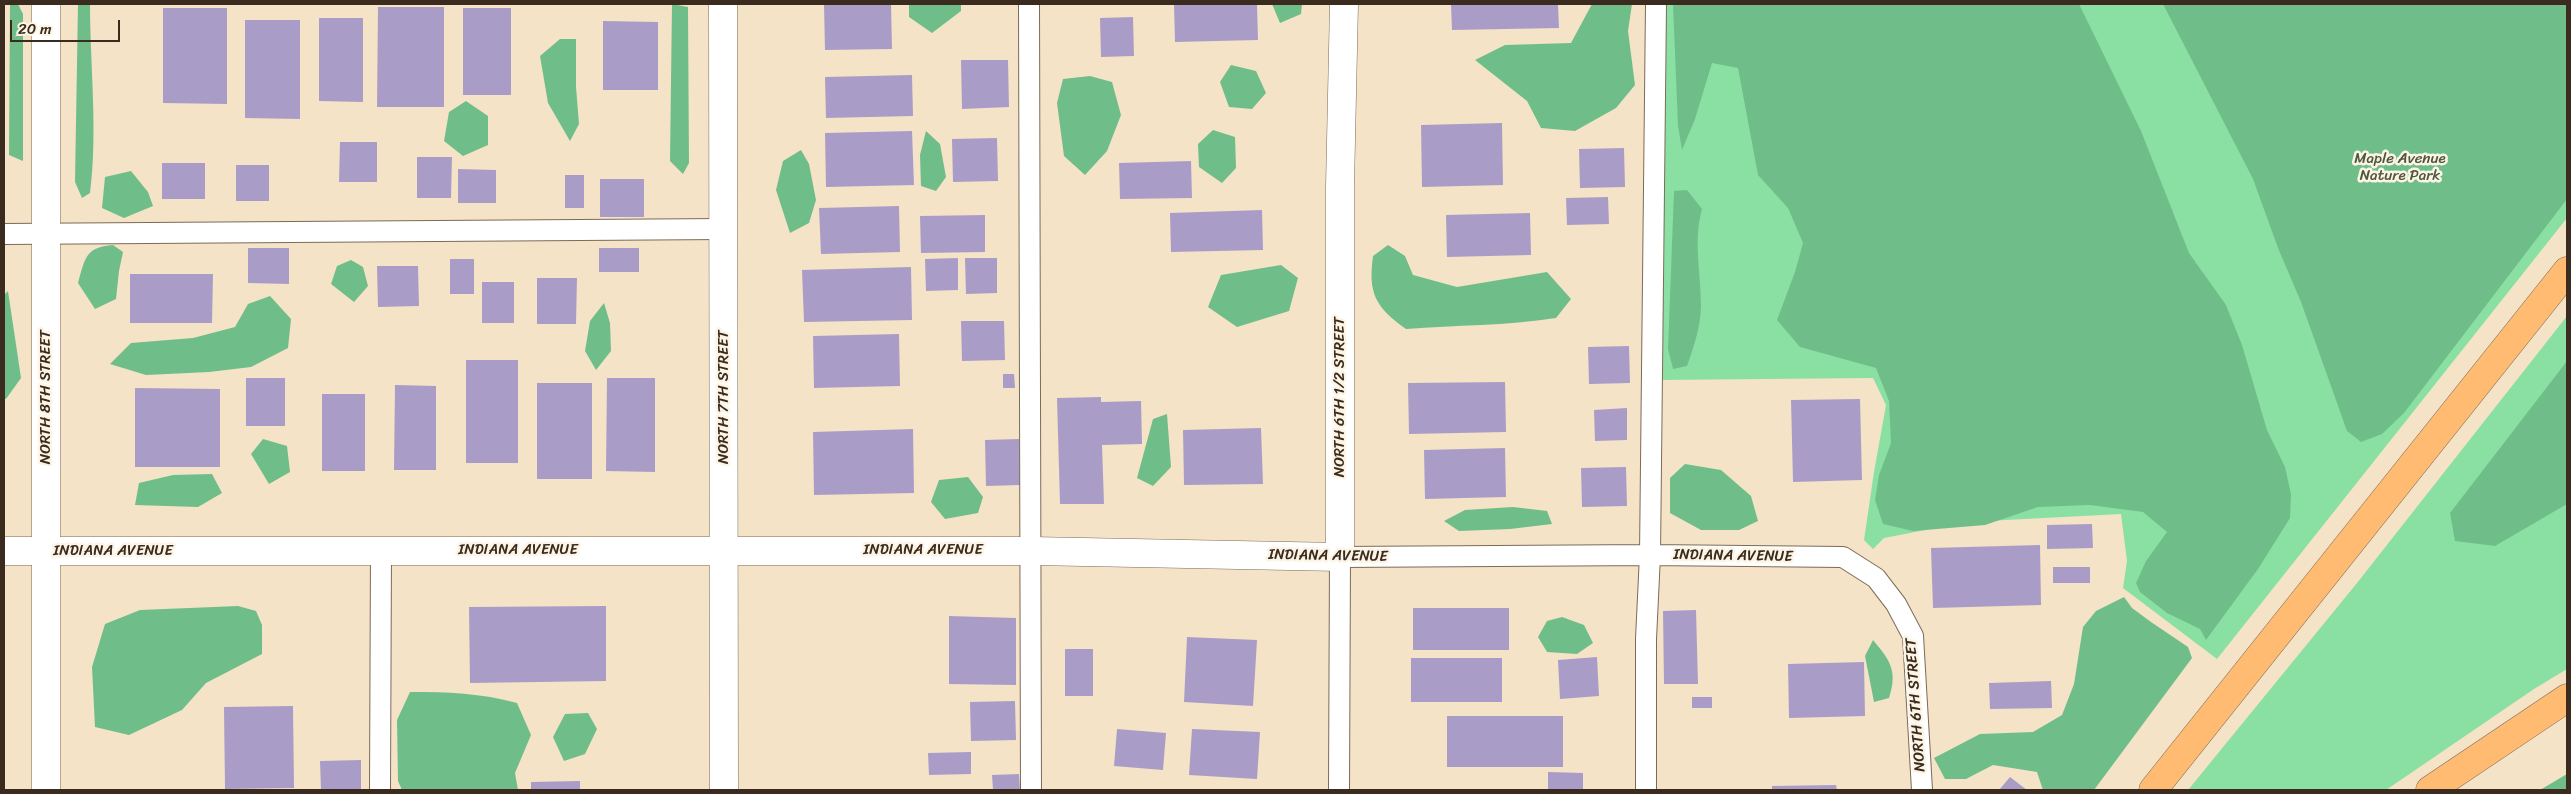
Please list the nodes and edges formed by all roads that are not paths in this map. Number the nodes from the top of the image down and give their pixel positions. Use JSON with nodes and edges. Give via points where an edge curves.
{"nodes":[{"id":1,"x":46,"y":4,"type":"edge"},
{"id":2,"x":723,"y":4,"type":"edge"},
{"id":3,"x":1029,"y":4,"type":"edge"},
{"id":4,"x":1344,"y":4,"type":"edge"},
{"id":5,"x":1656,"y":4,"type":"edge"},
{"id":6,"x":724,"y":229,"type":"junction"},
{"id":7,"x":4,"y":234,"type":"edge"},
{"id":8,"x":46,"y":234,"type":"junction"},
{"id":9,"x":2567,"y":271,"type":"edge"},
{"id":10,"x":381,"y":550,"type":"junction"},
{"id":11,"x":724,"y":550,"type":"junction"},
{"id":12,"x":46,"y":551,"type":"junction"},
{"id":13,"x":1032,"y":551,"type":"junction"},
{"id":14,"x":4,"y":552,"type":"edge"},
{"id":15,"x":1650,"y":555,"type":"junction"},
{"id":16,"x":1340,"y":557,"type":"junction"},
{"id":17,"x":1843,"y":557,"type":"joint"},
{"id":18,"x":2567,"y":698,"type":"edge"},
{"id":19,"x":46,"y":790,"type":"edge"},
{"id":20,"x":380,"y":790,"type":"edge"},
{"id":21,"x":724,"y":790,"type":"edge"},
{"id":22,"x":1031,"y":790,"type":"edge"},
{"id":23,"x":1339,"y":790,"type":"edge"},
{"id":24,"x":1646,"y":790,"type":"edge"},
{"id":25,"x":1922,"y":790,"type":"edge"},
{"id":26,"x":2153,"y":790,"type":"edge"},
{"id":27,"x":2430,"y":790,"type":"edge"}],
"edges":[{"from":1,"to":8,"type":"street","name":"NORTH 8TH STREET"},
{"from":2,"to":6,"type":"street","name":"NORTH 7TH STREET"},
{"from":3,"to":13,"type":"lane"},
{"from":4,"to":16,"type":"street","name":"NORTH 6TH 1/2 STREET","via":[[1340,186]]},
{"from":5,"to":15,"type":"lane"},
{"from":6,"to":8,"type":"lane"},
{"from":6,"to":11,"type":"street","name":"NORTH 7TH STREET"},
{"from":7,"to":8,"type":"lane"},
{"from":8,"to":12,"type":"street","name":"NORTH 8TH STREET"},
{"from":9,"to":26,"type":"main road"},
{"from":10,"to":11,"type":"street","name":"INDIANA AVENUE"},
{"from":10,"to":12,"type":"street","name":"INDIANA AVENUE"},
{"from":10,"to":20,"type":"lane"},
{"from":11,"to":13,"type":"street","name":"INDIANA AVENUE"},
{"from":11,"to":21,"type":"street","name":"NORTH 7TH STREET"},
{"from":12,"to":14,"type":"street","name":"INDIANA AVENUE"},
{"from":12,"to":19,"type":"street","name":"NORTH 8TH STREET"},
{"from":13,"to":16,"type":"street","name":"INDIANA AVENUE"},
{"from":13,"to":22,"type":"lane"},
{"from":15,"to":16,"type":"lane","name":"INDIANA AVENUE"},
{"from":15,"to":17,"type":"lane","name":"INDIANA AVENUE"},
{"from":15,"to":24,"type":"lane","via":[[1646,639]]},
{"from":16,"to":23,"type":"lane","name":"NORTH 6TH 1/2 STREET"},
{"from":17,"to":25,"type":"lane","name":"NORTH 6TH STREET","via":[[1876,578],[1896,604],[1913,636]]},
{"from":18,"to":27,"type":"main road"}]}
